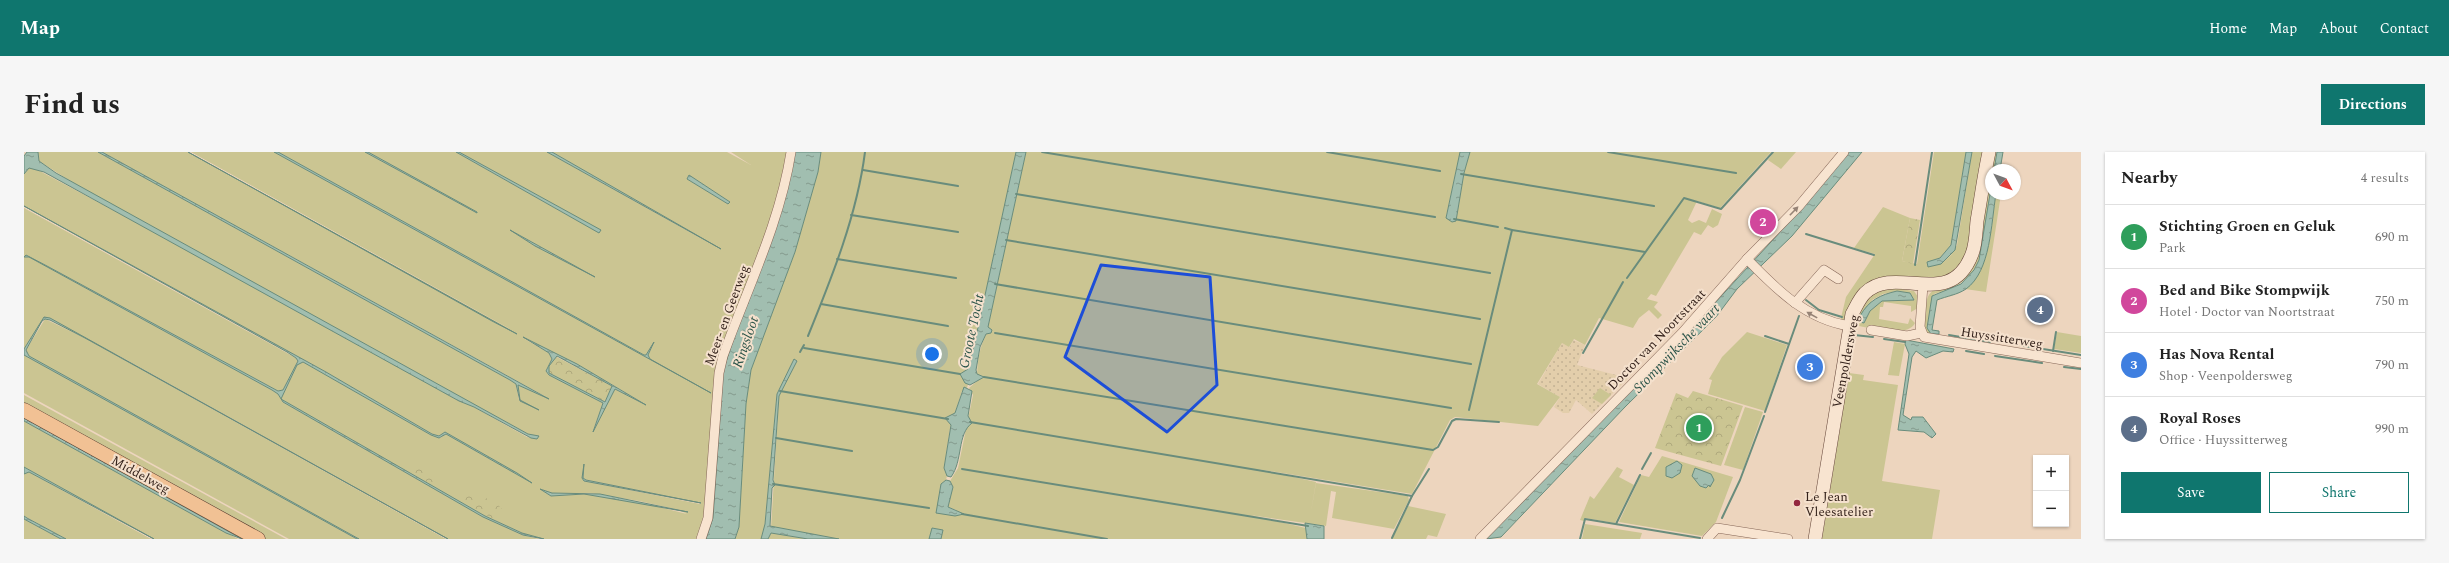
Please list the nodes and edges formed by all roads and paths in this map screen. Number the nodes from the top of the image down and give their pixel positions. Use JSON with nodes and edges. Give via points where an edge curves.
{"nodes":[{"id":1,"x":791,"y":152,"type":"edge"},
{"id":2,"x":1844,"y":152,"type":"edge"},
{"id":3,"x":1989,"y":152,"type":"edge"},
{"id":4,"x":1748,"y":261,"type":"junction"},
{"id":5,"x":1838,"y":279,"type":"dead end"},
{"id":6,"x":1923,"y":285,"type":"junction"},
{"id":7,"x":1795,"y":303,"type":"junction"},
{"id":8,"x":1849,"y":326,"type":"junction"},
{"id":9,"x":1872,"y":330,"type":"dead end"},
{"id":10,"x":1921,"y":333,"type":"junction"},
{"id":11,"x":2081,"y":363,"type":"edge"},
{"id":12,"x":24,"y":410,"type":"edge"},
{"id":13,"x":258,"y":539,"type":"edge"},
{"id":14,"x":701,"y":539,"type":"edge"},
{"id":15,"x":1480,"y":539,"type":"edge"},
{"id":16,"x":1707,"y":539,"type":"edge"},
{"id":17,"x":1788,"y":539,"type":"edge"},
{"id":18,"x":1815,"y":539,"type":"edge"}],
"edges":[{"from":1,"to":14,"type":"street","name":"Meer- en Geerweg","via":[[776,215],[718,373],[708,518]]},
{"from":4,"to":2,"type":"street","name":"Doctor van Noortstraat","one_way":true},
{"from":3,"to":6,"type":"street","name":"Veenpoldersweg","via":[[1973,253],[1964,269],[1952,280]]},
{"from":4,"to":7,"type":"street"},
{"from":4,"to":15,"type":"street","name":"Doctor van Noortstraat","via":[[1682,333]]},
{"from":5,"to":7,"type":"street","via":[[1824,270]]},
{"from":6,"to":8,"type":"street","name":"Veenpoldersweg","via":[[1888,282],[1871,288],[1860,299]]},
{"from":6,"to":10,"type":"street"},
{"from":8,"to":7,"type":"street","one_way":true,"via":[[1821,320]]},
{"from":8,"to":18,"type":"street","name":"Veenpoldersweg"},
{"from":9,"to":10,"type":"street","name":"Huyssitterweg","via":[[1907,336]]},
{"from":10,"to":11,"type":"street","name":"Huyssitterweg","via":[[1930,339]]},
{"from":12,"to":13,"type":"main road","name":"Middelweg"},
{"from":16,"to":17,"type":"street","via":[[1717,528]]}]}
